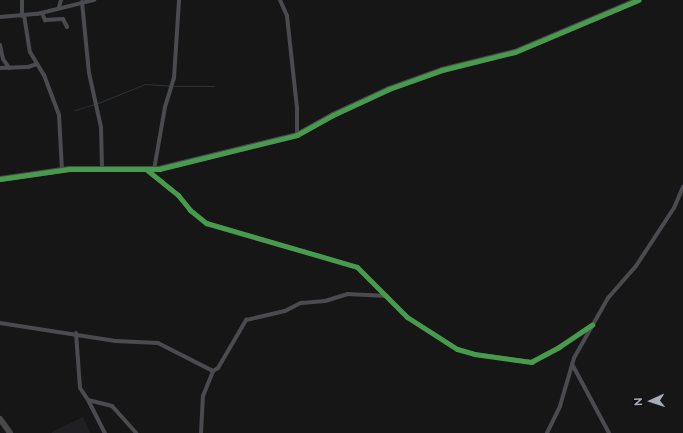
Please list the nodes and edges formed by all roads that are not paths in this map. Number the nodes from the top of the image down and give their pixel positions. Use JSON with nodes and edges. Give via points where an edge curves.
{"nodes":[{"id":1,"x":22,"y":0,"type":"edge"},
{"id":2,"x":61,"y":0,"type":"edge"},
{"id":3,"x":94,"y":0,"type":"edge"},
{"id":4,"x":179,"y":0,"type":"edge"},
{"id":5,"x":280,"y":0,"type":"edge"},
{"id":6,"x":638,"y":0,"type":"edge"},
{"id":7,"x":82,"y":2,"type":"junction"},
{"id":8,"x":59,"y":7,"type":"junction"},
{"id":9,"x":42,"y":13,"type":"junction"},
{"id":10,"x":23,"y":16,"type":"junction"},
{"id":11,"x":0,"y":17,"type":"edge"},
{"id":12,"x":67,"y":27,"type":"dead end"},
{"id":13,"x":0,"y":45,"type":"edge"},
{"id":14,"x":37,"y":64,"type":"junction"},
{"id":15,"x":0,"y":68,"type":"edge"},
{"id":16,"x":9,"y":68,"type":"junction"},
{"id":17,"x":297,"y":135,"type":"junction"},
{"id":18,"x":102,"y":168,"type":"junction"},
{"id":19,"x":62,"y":170,"type":"junction"},
{"id":20,"x":147,"y":170,"type":"junction"},
{"id":21,"x":154,"y":170,"type":"junction"},
{"id":22,"x":0,"y":179,"type":"edge"},
{"id":23,"x":683,"y":187,"type":"edge"},
{"id":24,"x":387,"y":296,"type":"junction"},
{"id":25,"x":0,"y":323,"type":"edge"},
{"id":26,"x":592,"y":325,"type":"junction"},
{"id":27,"x":76,"y":333,"type":"junction"},
{"id":28,"x":572,"y":364,"type":"junction"},
{"id":29,"x":213,"y":371,"type":"junction"},
{"id":30,"x":88,"y":400,"type":"junction"},
{"id":31,"x":0,"y":418,"type":"edge"},
{"id":32,"x":10,"y":433,"type":"edge"},
{"id":33,"x":105,"y":433,"type":"edge"},
{"id":34,"x":136,"y":433,"type":"edge"},
{"id":35,"x":201,"y":433,"type":"edge"},
{"id":36,"x":547,"y":433,"type":"edge"},
{"id":37,"x":609,"y":433,"type":"edge"}],
"edges":[{"from":1,"to":10,"type":"street"},
{"from":2,"to":8,"type":"street"},
{"from":3,"to":7,"type":"street"},
{"from":4,"to":21,"type":"street","via":[[174,78],[165,107]]},
{"from":5,"to":17,"type":"street","via":[[287,16],[297,108]]},
{"from":6,"to":17,"type":"street","via":[[515,52],[442,70],[389,89]]},
{"from":7,"to":8,"type":"street"},
{"from":7,"to":18,"type":"street","via":[[89,73],[98,109]]},
{"from":8,"to":9,"type":"street"},
{"from":9,"to":10,"type":"street"},
{"from":9,"to":12,"type":"street","via":[[45,20],[63,20]]},
{"from":10,"to":11,"type":"street"},
{"from":10,"to":14,"type":"street","via":[[27,40]]},
{"from":13,"to":16,"type":"street","via":[[3,59]]},
{"from":14,"to":16,"type":"street"},
{"from":14,"to":19,"type":"street","via":[[44,75],[59,115]]},
{"from":15,"to":16,"type":"street"},
{"from":17,"to":21,"type":"street"},
{"from":18,"to":19,"type":"street"},
{"from":18,"to":20,"type":"street"},
{"from":19,"to":22,"type":"street"},
{"from":20,"to":21,"type":"street"},
{"from":20,"to":24,"type":"street","via":[[206,222],[357,267]]},
{"from":23,"to":26,"type":"street","via":[[674,208],[636,266],[608,298]]},
{"from":24,"to":26,"type":"street","via":[[407,317],[452,346],[474,354],[516,361],[536,360]]},
{"from":24,"to":29,"type":"street","via":[[348,294],[325,301],[301,303],[285,311],[246,320],[218,368]]},
{"from":25,"to":27,"type":"street"},
{"from":26,"to":28,"type":"street"},
{"from":27,"to":29,"type":"street","via":[[116,341],[158,343]]},
{"from":27,"to":30,"type":"street","via":[[79,385]]},
{"from":28,"to":36,"type":"street","via":[[560,406]]},
{"from":28,"to":37,"type":"street"},
{"from":29,"to":35,"type":"street","via":[[203,396]]},
{"from":30,"to":33,"type":"street"},
{"from":30,"to":34,"type":"street","via":[[112,406]]},
{"from":31,"to":32,"type":"street"}]}
